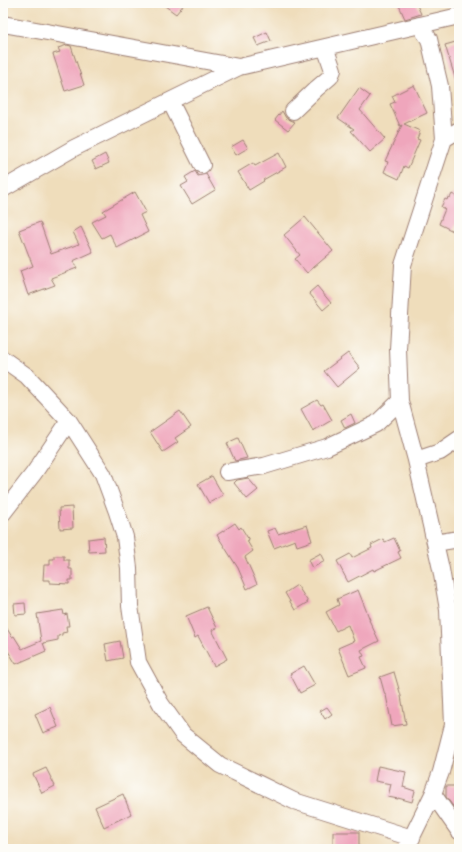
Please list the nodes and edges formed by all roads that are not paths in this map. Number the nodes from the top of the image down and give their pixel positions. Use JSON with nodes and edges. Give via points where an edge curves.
{"nodes":[{"id":1,"x":459,"y":16,"type":"edge"},
{"id":2,"x":3,"y":24,"type":"edge"},
{"id":3,"x":419,"y":25,"type":"junction"},
{"id":4,"x":325,"y":47,"type":"junction"},
{"id":5,"x":239,"y":66,"type":"junction"},
{"id":6,"x":170,"y":101,"type":"junction"},
{"id":7,"x":293,"y":111,"type":"dead end"},
{"id":8,"x":459,"y":130,"type":"edge"},
{"id":9,"x":444,"y":139,"type":"junction"},
{"id":10,"x":202,"y":165,"type":"dead end"},
{"id":11,"x":3,"y":189,"type":"edge"},
{"id":12,"x":3,"y":359,"type":"edge"},
{"id":13,"x":400,"y":401,"type":"junction"},
{"id":14,"x":69,"y":421,"type":"junction"},
{"id":15,"x":459,"y":439,"type":"edge"},
{"id":16,"x":416,"y":460,"type":"junction"},
{"id":17,"x":227,"y":472,"type":"dead end"},
{"id":18,"x":3,"y":513,"type":"edge"},
{"id":19,"x":459,"y":539,"type":"edge"},
{"id":20,"x":435,"y":543,"type":"junction"},
{"id":21,"x":454,"y":640,"type":"edge"},
{"id":22,"x":433,"y":794,"type":"junction"},
{"id":23,"x":457,"y":826,"type":"edge"},
{"id":24,"x":409,"y":844,"type":"edge"}],
"edges":[{"from":1,"to":3,"type":"street"},
{"from":2,"to":5,"type":"street"},
{"from":3,"to":4,"type":"street"},
{"from":3,"to":9,"type":"street","via":[[429,38],[440,86]]},
{"from":4,"to":5,"type":"street"},
{"from":4,"to":7,"type":"street","via":[[334,70],[330,77]]},
{"from":5,"to":6,"type":"street"},
{"from":6,"to":10,"type":"street"},
{"from":6,"to":11,"type":"street","via":[[74,148]]},
{"from":8,"to":9,"type":"street"},
{"from":9,"to":13,"type":"street","via":[[404,265],[398,349]]},
{"from":12,"to":14,"type":"street","via":[[27,376]]},
{"from":13,"to":16,"type":"street"},
{"from":13,"to":17,"type":"street","via":[[376,424],[327,447],[264,466]]},
{"from":14,"to":18,"type":"street"},
{"from":14,"to":24,"type":"street","via":[[103,474],[121,522],[129,568],[130,606],[138,662],[161,704],[183,736],[220,765],[294,801]]},
{"from":15,"to":16,"type":"street","via":[[440,452]]},
{"from":16,"to":20,"type":"street"},
{"from":19,"to":20,"type":"street"},
{"from":20,"to":21,"type":"street"},
{"from":21,"to":22,"type":"street","via":[[453,725]]},
{"from":22,"to":23,"type":"street"},
{"from":22,"to":24,"type":"street"}]}
